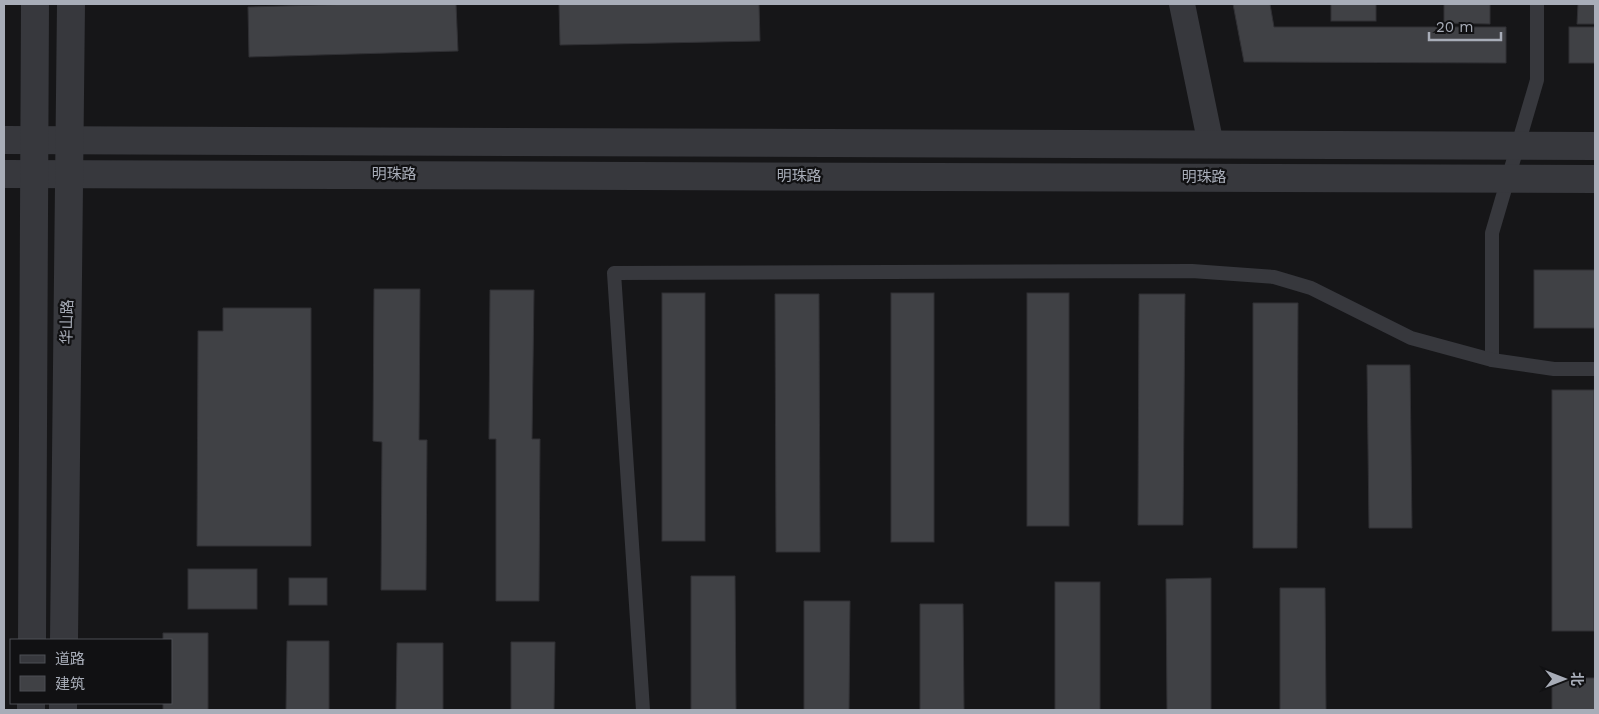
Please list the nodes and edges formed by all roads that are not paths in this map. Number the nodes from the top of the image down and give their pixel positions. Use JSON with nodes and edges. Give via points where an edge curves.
{"nodes":[{"id":1,"x":35,"y":4,"type":"edge"},
{"id":2,"x":71,"y":4,"type":"edge"},
{"id":3,"x":1182,"y":4,"type":"edge"},
{"id":4,"x":1536,"y":4,"type":"edge"},
{"id":5,"x":4,"y":140,"type":"edge"},
{"id":6,"x":34,"y":140,"type":"junction"},
{"id":7,"x":70,"y":140,"type":"junction"},
{"id":8,"x":1211,"y":145,"type":"junction"},
{"id":9,"x":1517,"y":146,"type":"junction"},
{"id":10,"x":1595,"y":146,"type":"edge"},
{"id":11,"x":34,"y":173,"type":"junction"},
{"id":12,"x":68,"y":173,"type":"junction"},
{"id":13,"x":4,"y":174,"type":"edge"},
{"id":14,"x":1508,"y":178,"type":"junction"},
{"id":15,"x":1595,"y":179,"type":"edge"},
{"id":16,"x":1492,"y":360,"type":"junction"},
{"id":17,"x":1595,"y":369,"type":"edge"},
{"id":18,"x":32,"y":639,"type":"edge"},
{"id":19,"x":64,"y":639,"type":"edge"},
{"id":20,"x":643,"y":710,"type":"edge"}],
"edges":[{"from":1,"to":6,"type":"street"},
{"from":2,"to":7,"type":"street","name":"华山路"},
{"from":3,"to":8,"type":"street"},
{"from":4,"to":9,"type":"lane","via":[[1537,80]]},
{"from":5,"to":6,"type":"street"},
{"from":6,"to":7,"type":"street"},
{"from":6,"to":11,"type":"street"},
{"from":7,"to":8,"type":"street"},
{"from":7,"to":12,"type":"street","name":"华山路"},
{"from":8,"to":9,"type":"street"},
{"from":9,"to":10,"type":"street"},
{"from":9,"to":14,"type":"lane"},
{"from":11,"to":12,"type":"street","name":"明珠路"},
{"from":11,"to":13,"type":"street","name":"明珠路"},
{"from":11,"to":18,"type":"street"},
{"from":12,"to":14,"type":"street","name":"明珠路"},
{"from":12,"to":19,"type":"street","name":"华山路"},
{"from":14,"to":15,"type":"street","name":"明珠路"},
{"from":14,"to":16,"type":"lane","via":[[1492,233]]},
{"from":16,"to":17,"type":"lane","via":[[1554,370]]},
{"from":16,"to":20,"type":"lane","via":[[1411,338],[1311,288],[1274,276],[1192,271],[614,273]]}]}
